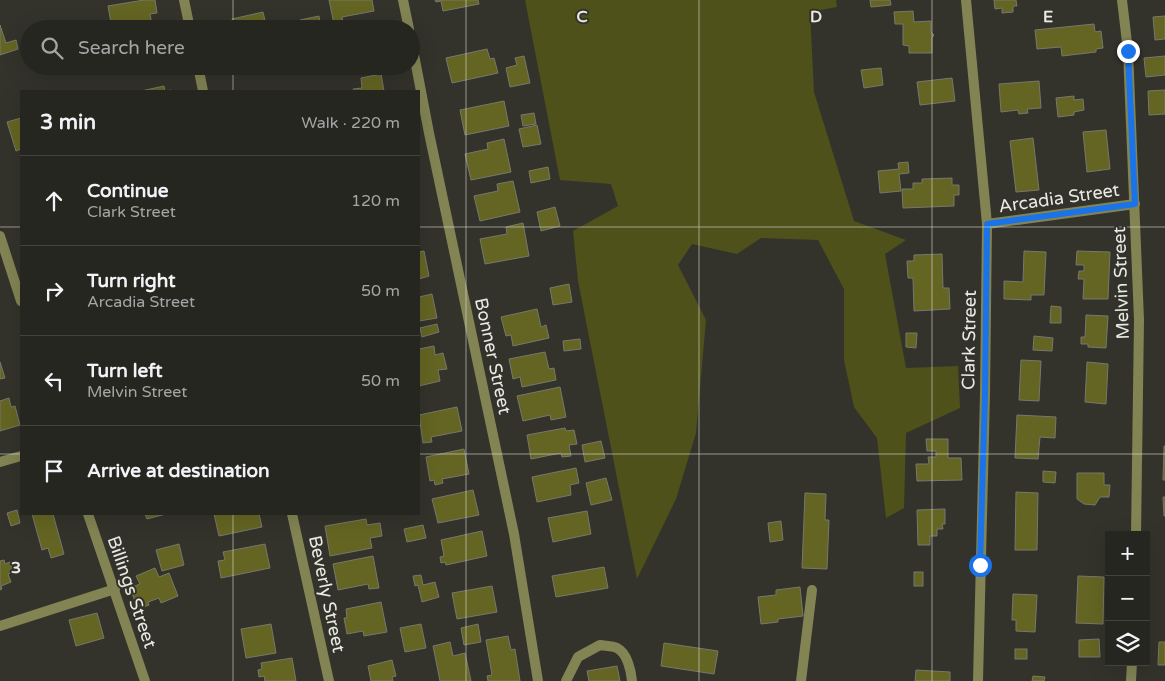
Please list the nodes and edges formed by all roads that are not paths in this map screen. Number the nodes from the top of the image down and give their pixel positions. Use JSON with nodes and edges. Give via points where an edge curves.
{"nodes":[{"id":1,"x":184,"y":0,"type":"edge"},
{"id":2,"x":403,"y":0,"type":"edge"},
{"id":3,"x":966,"y":0,"type":"edge"},
{"id":4,"x":1122,"y":0,"type":"edge"},
{"id":5,"x":188,"y":20,"type":"edge"},
{"id":6,"x":407,"y":20,"type":"edge"},
{"id":7,"x":200,"y":75,"type":"edge"},
{"id":8,"x":418,"y":75,"type":"edge"},
{"id":9,"x":203,"y":90,"type":"edge"},
{"id":10,"x":1135,"y":204,"type":"junction"},
{"id":11,"x":987,"y":224,"type":"junction"},
{"id":12,"x":0,"y":236,"type":"edge"},
{"id":13,"x":20,"y":298,"type":"edge"},
{"id":14,"x":20,"y":456,"type":"edge"},
{"id":15,"x":0,"y":462,"type":"edge"},
{"id":16,"x":88,"y":515,"type":"edge"},
{"id":17,"x":292,"y":515,"type":"edge"},
{"id":18,"x":1136,"y":531,"type":"edge"},
{"id":19,"x":115,"y":589,"type":"junction"},
{"id":20,"x":812,"y":590,"type":"dead end"},
{"id":21,"x":0,"y":626,"type":"edge"},
{"id":22,"x":1132,"y":666,"type":"edge"},
{"id":23,"x":145,"y":681,"type":"edge"},
{"id":24,"x":330,"y":681,"type":"edge"},
{"id":25,"x":538,"y":681,"type":"edge"},
{"id":26,"x":566,"y":681,"type":"edge"},
{"id":27,"x":632,"y":681,"type":"edge"},
{"id":28,"x":801,"y":681,"type":"edge"},
{"id":29,"x":978,"y":681,"type":"edge"},
{"id":30,"x":1132,"y":681,"type":"edge"}],
"edges":[{"from":1,"to":5,"type":"street"},
{"from":2,"to":6,"type":"street"},
{"from":3,"to":11,"type":"street","name":"Clark Street"},
{"from":4,"to":10,"type":"street","name":"Melvin Street","via":[[1128,51]]},
{"from":7,"to":9,"type":"street"},
{"from":8,"to":25,"type":"street","name":"Bonner Street","via":[[514,534]]},
{"from":10,"to":11,"type":"street","name":"Arcadia Street"},
{"from":10,"to":18,"type":"street","name":"Melvin Street","via":[[1139,320]]},
{"from":11,"to":29,"type":"street","name":"Clark Street"},
{"from":12,"to":13,"type":"street"},
{"from":14,"to":15,"type":"street"},
{"from":16,"to":19,"type":"street","name":"Billings Street"},
{"from":17,"to":24,"type":"street","name":"Beverly Street"},
{"from":19,"to":21,"type":"street"},
{"from":19,"to":23,"type":"street","name":"Billings Street"},
{"from":20,"to":28,"type":"street"},
{"from":22,"to":30,"type":"street"},
{"from":26,"to":27,"type":"street","via":[[578,657],[600,645],[618,649],[626,659]]}]}
